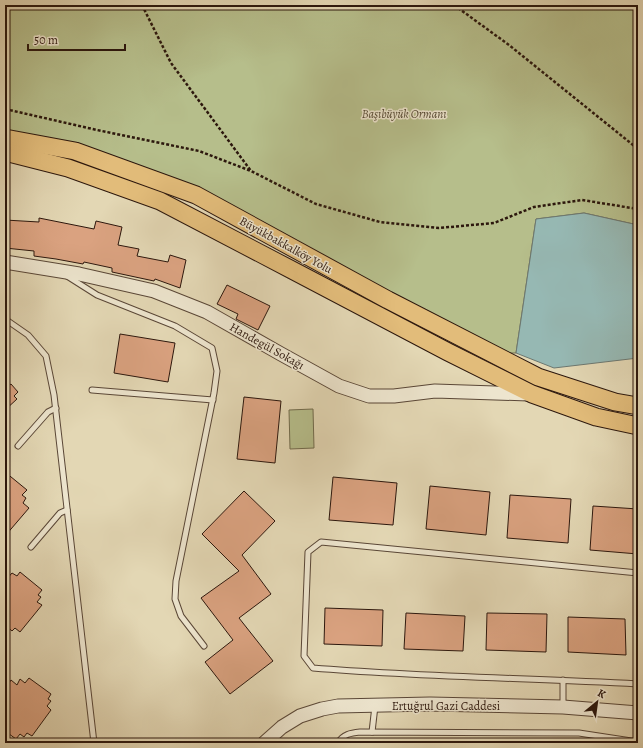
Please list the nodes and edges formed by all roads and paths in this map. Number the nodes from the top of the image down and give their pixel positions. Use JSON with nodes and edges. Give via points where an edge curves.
{"nodes":[{"id":1,"x":142,"y":5,"type":"edge"},
{"id":2,"x":454,"y":5,"type":"edge"},
{"id":3,"x":5,"y":109,"type":"edge"},
{"id":4,"x":5,"y":138,"type":"edge"},
{"id":5,"x":638,"y":149,"type":"edge"},
{"id":6,"x":5,"y":152,"type":"edge"},
{"id":7,"x":251,"y":171,"type":"junction"},
{"id":8,"x":638,"y":209,"type":"edge"},
{"id":9,"x":5,"y":262,"type":"edge"},
{"id":10,"x":58,"y":271,"type":"junction"},
{"id":11,"x":5,"y":319,"type":"edge"},
{"id":12,"x":555,"y":383,"type":"junction"},
{"id":13,"x":92,"y":390,"type":"dead end"},
{"id":14,"x":532,"y":394,"type":"junction"},
{"id":15,"x":213,"y":400,"type":"junction"},
{"id":16,"x":638,"y":406,"type":"edge"},
{"id":17,"x":56,"y":408,"type":"junction"},
{"id":18,"x":638,"y":426,"type":"edge"},
{"id":19,"x":18,"y":446,"type":"dead end"},
{"id":20,"x":67,"y":510,"type":"junction"},
{"id":21,"x":31,"y":547,"type":"dead end"},
{"id":22,"x":638,"y":573,"type":"edge"},
{"id":23,"x":204,"y":646,"type":"dead end"},
{"id":24,"x":563,"y":680,"type":"junction"},
{"id":25,"x":638,"y":684,"type":"edge"},
{"id":26,"x":375,"y":706,"type":"junction"},
{"id":27,"x":563,"y":707,"type":"junction"},
{"id":28,"x":638,"y":713,"type":"edge"},
{"id":29,"x":372,"y":732,"type":"junction"},
{"id":30,"x":638,"y":742,"type":"edge"},
{"id":31,"x":94,"y":743,"type":"edge"},
{"id":32,"x":264,"y":743,"type":"edge"},
{"id":33,"x":338,"y":743,"type":"edge"}],
"edges":[{"from":1,"to":7,"type":"path","via":[[171,63]]},
{"from":2,"to":5,"type":"path"},
{"from":3,"to":7,"type":"path","via":[[199,151]]},
{"from":4,"to":12,"type":"highway","name":"Büyükbakkalköy Yolu","via":[[76,152],[196,195],[388,300],[538,377]]},
{"from":6,"to":14,"type":"highway","name":"Büyükbakkalköy Yolu","via":[[68,168],[160,201]]},
{"from":7,"to":8,"type":"path","via":[[316,204],[380,222],[439,228],[494,222],[534,207],[582,200]]},
{"from":9,"to":10,"type":"street","name":"Handegül Sokağı"},
{"from":10,"to":14,"type":"street","name":"Handegül Sokağı","via":[[154,290],[207,312],[339,386],[369,396],[435,391]]},
{"from":10,"to":15,"type":"lane","via":[[97,295],[175,326],[212,348],[217,371]]},
{"from":11,"to":17,"type":"lane","via":[[28,335],[46,356]]},
{"from":12,"to":14,"type":"highway"},
{"from":12,"to":16,"type":"highway","name":"Büyükbakkalköy Yolu","via":[[615,402]]},
{"from":13,"to":15,"type":"lane"},
{"from":14,"to":18,"type":"highway","name":"Büyükbakkalköy Yolu","via":[[596,417]]},
{"from":15,"to":23,"type":"lane","via":[[176,581],[176,599],[181,616]]},
{"from":17,"to":19,"type":"lane","via":[[48,412]]},
{"from":17,"to":20,"type":"lane"},
{"from":20,"to":21,"type":"lane","via":[[60,513]]},
{"from":20,"to":31,"type":"lane"},
{"from":22,"to":24,"type":"lane","via":[[320,542],[308,552],[304,656],[313,668],[370,673]]},
{"from":24,"to":25,"type":"lane"},
{"from":24,"to":27,"type":"lane"},
{"from":26,"to":27,"type":"street","name":"Ertuğrul Gazi Caddesi","via":[[430,704]]},
{"from":26,"to":29,"type":"lane"},
{"from":26,"to":32,"type":"street","name":"Ertuğrul Gazi Caddesi","via":[[338,706],[300,716]]},
{"from":27,"to":28,"type":"street","name":"Ertuğrul Gazi Caddesi"},
{"from":29,"to":30,"type":"lane","via":[[580,733]]},
{"from":29,"to":33,"type":"lane","via":[[347,734]]}]}
